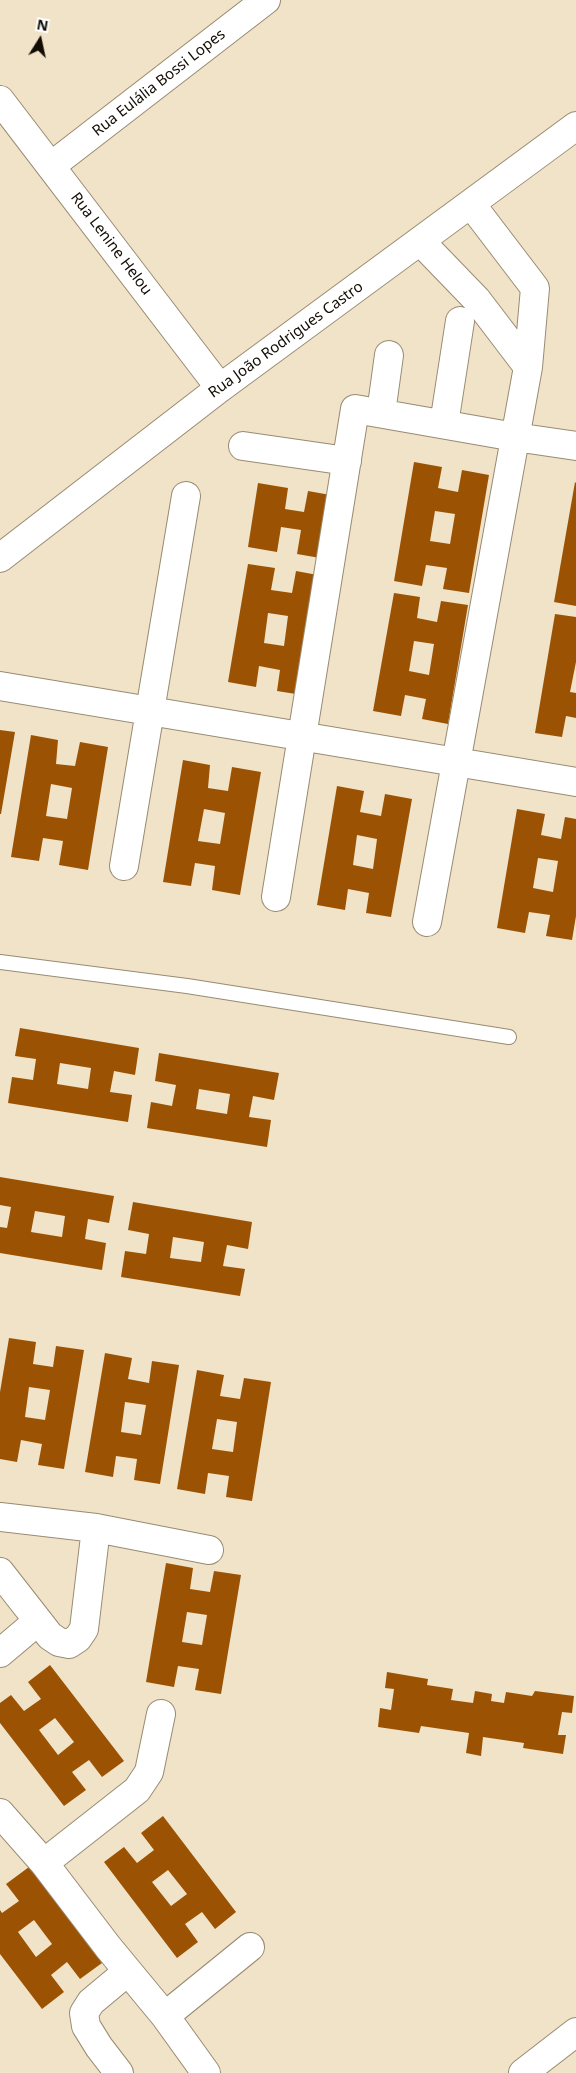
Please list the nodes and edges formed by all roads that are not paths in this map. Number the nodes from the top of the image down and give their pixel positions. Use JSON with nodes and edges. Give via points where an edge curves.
{"nodes":[{"id":1,"x":266,"y":0,"type":"edge"},
{"id":2,"x":0,"y":100,"type":"edge"},
{"id":3,"x":576,"y":126,"type":"edge"},
{"id":4,"x":51,"y":166,"type":"junction"},
{"id":5,"x":470,"y":204,"type":"junction"},
{"id":6,"x":420,"y":241,"type":"junction"},
{"id":7,"x":460,"y":321,"type":"dead end"},
{"id":8,"x":390,"y":354,"type":"dead end"},
{"id":9,"x":528,"y":367,"type":"junction"},
{"id":10,"x":220,"y":388,"type":"junction"},
{"id":11,"x":380,"y":413,"type":"junction"},
{"id":12,"x":444,"y":424,"type":"junction"},
{"id":13,"x":515,"y":437,"type":"junction"},
{"id":14,"x":243,"y":446,"type":"dead end"},
{"id":15,"x":576,"y":446,"type":"edge"},
{"id":16,"x":347,"y":461,"type":"junction"},
{"id":17,"x":186,"y":496,"type":"dead end"},
{"id":18,"x":0,"y":558,"type":"edge"},
{"id":19,"x":0,"y":686,"type":"edge"},
{"id":20,"x":149,"y":710,"type":"junction"},
{"id":21,"x":303,"y":736,"type":"junction"},
{"id":22,"x":456,"y":760,"type":"junction"},
{"id":23,"x":576,"y":782,"type":"edge"},
{"id":24,"x":124,"y":866,"type":"dead end"},
{"id":25,"x":276,"y":897,"type":"dead end"},
{"id":26,"x":428,"y":922,"type":"dead end"},
{"id":27,"x":0,"y":962,"type":"edge"},
{"id":28,"x":509,"y":1037,"type":"dead end"},
{"id":29,"x":0,"y":1517,"type":"edge"},
{"id":30,"x":96,"y":1528,"type":"junction"},
{"id":31,"x":209,"y":1550,"type":"dead end"},
{"id":32,"x":0,"y":1572,"type":"edge"},
{"id":33,"x":38,"y":1621,"type":"junction"},
{"id":34,"x":0,"y":1652,"type":"edge"},
{"id":35,"x":160,"y":1714,"type":"dead end"},
{"id":36,"x":1,"y":1817,"type":"edge"},
{"id":37,"x":44,"y":1864,"type":"junction"},
{"id":38,"x":250,"y":1947,"type":"dead end"},
{"id":39,"x":127,"y":1972,"type":"junction"},
{"id":40,"x":165,"y":2016,"type":"junction"},
{"id":41,"x":576,"y":2032,"type":"edge"},
{"id":42,"x":120,"y":2073,"type":"edge"},
{"id":43,"x":206,"y":2073,"type":"edge"},
{"id":44,"x":523,"y":2073,"type":"edge"}],
"edges":[{"from":1,"to":4,"type":"street","name":"Rua Eulália Bossi Lopes"},
{"from":2,"to":4,"type":"street","name":"Rua Lenine Helou"},
{"from":3,"to":5,"type":"street","name":"Rua João Rodrigues Castro"},
{"from":4,"to":10,"type":"street","name":"Rua Lenine Helou"},
{"from":5,"to":6,"type":"street","name":"Rua João Rodrigues Castro"},
{"from":5,"to":9,"type":"street","via":[[535,288]]},
{"from":6,"to":9,"type":"street","via":[[476,300]]},
{"from":6,"to":10,"type":"street","name":"Rua João Rodrigues Castro"},
{"from":7,"to":12,"type":"street"},
{"from":8,"to":11,"type":"street"},
{"from":9,"to":13,"type":"street"},
{"from":10,"to":18,"type":"street","name":"Rua João Rodrigues Castro"},
{"from":11,"to":12,"type":"street"},
{"from":11,"to":16,"type":"street","via":[[355,409]]},
{"from":12,"to":13,"type":"street"},
{"from":13,"to":15,"type":"street"},
{"from":13,"to":22,"type":"street"},
{"from":14,"to":16,"type":"street"},
{"from":16,"to":21,"type":"street"},
{"from":17,"to":20,"type":"street"},
{"from":19,"to":20,"type":"street"},
{"from":20,"to":21,"type":"street"},
{"from":20,"to":24,"type":"street"},
{"from":21,"to":22,"type":"street"},
{"from":21,"to":25,"type":"street"},
{"from":22,"to":23,"type":"street"},
{"from":22,"to":26,"type":"street"},
{"from":27,"to":28,"type":"lane","via":[[187,986]]},
{"from":29,"to":30,"type":"street"},
{"from":30,"to":31,"type":"street"},
{"from":30,"to":33,"type":"street","via":[[84,1629],[69,1644],[50,1636]]},
{"from":32,"to":33,"type":"street"},
{"from":33,"to":34,"type":"street"},
{"from":35,"to":37,"type":"street","via":[[149,1772],[137,1790]]},
{"from":36,"to":37,"type":"street"},
{"from":37,"to":39,"type":"street"},
{"from":38,"to":40,"type":"street"},
{"from":39,"to":40,"type":"street"},
{"from":39,"to":42,"type":"street","via":[[90,2002],[84,2013],[86,2026]]},
{"from":40,"to":43,"type":"street"},
{"from":41,"to":44,"type":"street"}]}
